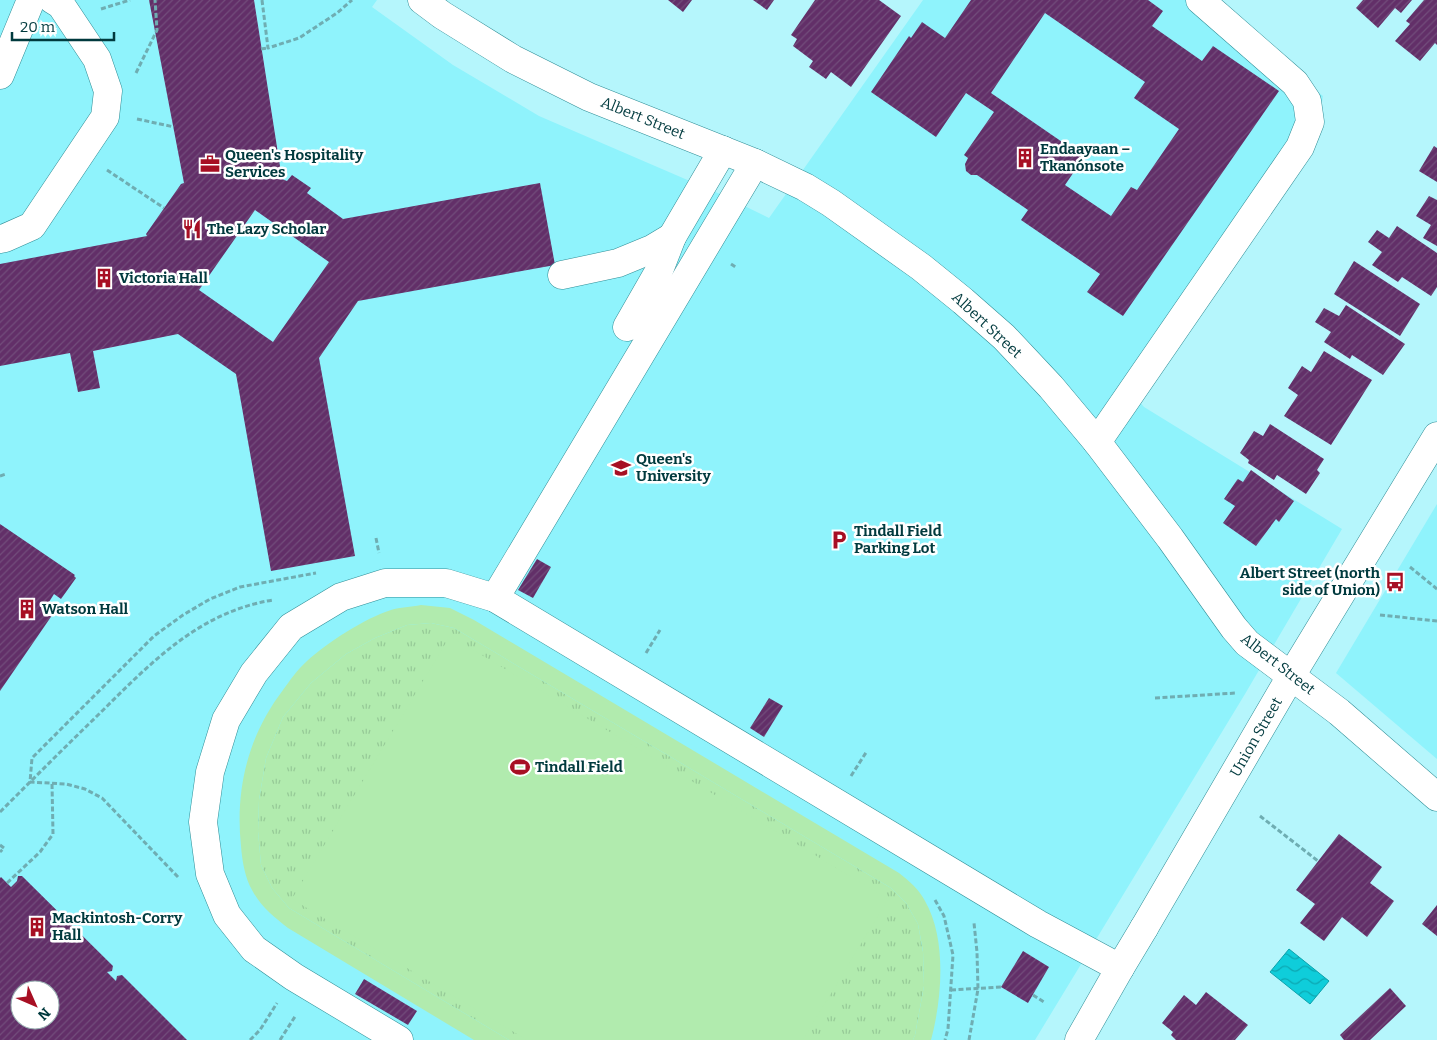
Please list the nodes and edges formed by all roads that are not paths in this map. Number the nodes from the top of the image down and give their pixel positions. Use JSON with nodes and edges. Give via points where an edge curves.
{"nodes":[{"id":1,"x":31,"y":0,"type":"edge"},
{"id":2,"x":53,"y":0,"type":"edge"},
{"id":3,"x":422,"y":0,"type":"edge"},
{"id":4,"x":1200,"y":0,"type":"edge"},
{"id":5,"x":0,"y":75,"type":"edge"},
{"id":6,"x":723,"y":150,"type":"junction"},
{"id":7,"x":755,"y":163,"type":"junction"},
{"id":8,"x":672,"y":237,"type":"junction"},
{"id":9,"x":0,"y":239,"type":"edge"},
{"id":10,"x":562,"y":275,"type":"dead end"},
{"id":11,"x":626,"y":327,"type":"dead end"},
{"id":12,"x":1437,"y":436,"type":"edge"},
{"id":13,"x":1097,"y":442,"type":"junction"},
{"id":14,"x":495,"y":598,"type":"junction"},
{"id":15,"x":1291,"y":676,"type":"junction"},
{"id":16,"x":1437,"y":797,"type":"edge"},
{"id":17,"x":1120,"y":968,"type":"junction"},
{"id":18,"x":399,"y":1040,"type":"edge"},
{"id":19,"x":1079,"y":1040,"type":"edge"}],
"edges":[{"from":1,"to":5,"type":"street"},
{"from":2,"to":9,"type":"street","via":[[61,5],[97,59],[108,91],[105,118],[32,226]]},
{"from":3,"to":6,"type":"street","name":"Albert Street","via":[[513,59],[589,97]]},
{"from":4,"to":13,"type":"street","via":[[1295,83],[1307,101],[1310,122],[1300,147]]},
{"from":6,"to":7,"type":"street","name":"Albert Street"},
{"from":6,"to":8,"type":"street"},
{"from":7,"to":13,"type":"street","name":"Albert Street","via":[[831,203],[963,301],[1004,337]]},
{"from":7,"to":14,"type":"street"},
{"from":8,"to":10,"type":"street","via":[[618,263]]},
{"from":8,"to":11,"type":"street","via":[[658,274]]},
{"from":12,"to":15,"type":"street","name":"Union Street"},
{"from":13,"to":15,"type":"street","name":"Albert Street","via":[[1234,628],[1247,643]]},
{"from":14,"to":17,"type":"street","via":[[1038,924]]},
{"from":14,"to":18,"type":"street","via":[[439,582],[385,583],[341,597],[291,627],[254,673],[226,720],[210,772],[203,822],[210,874],[227,915],[254,948],[294,977]]},
{"from":15,"to":16,"type":"street","name":"Albert Street","via":[[1339,712]]},
{"from":15,"to":17,"type":"street","name":"Union Street"},
{"from":17,"to":19,"type":"street","name":"Union Street"}]}
